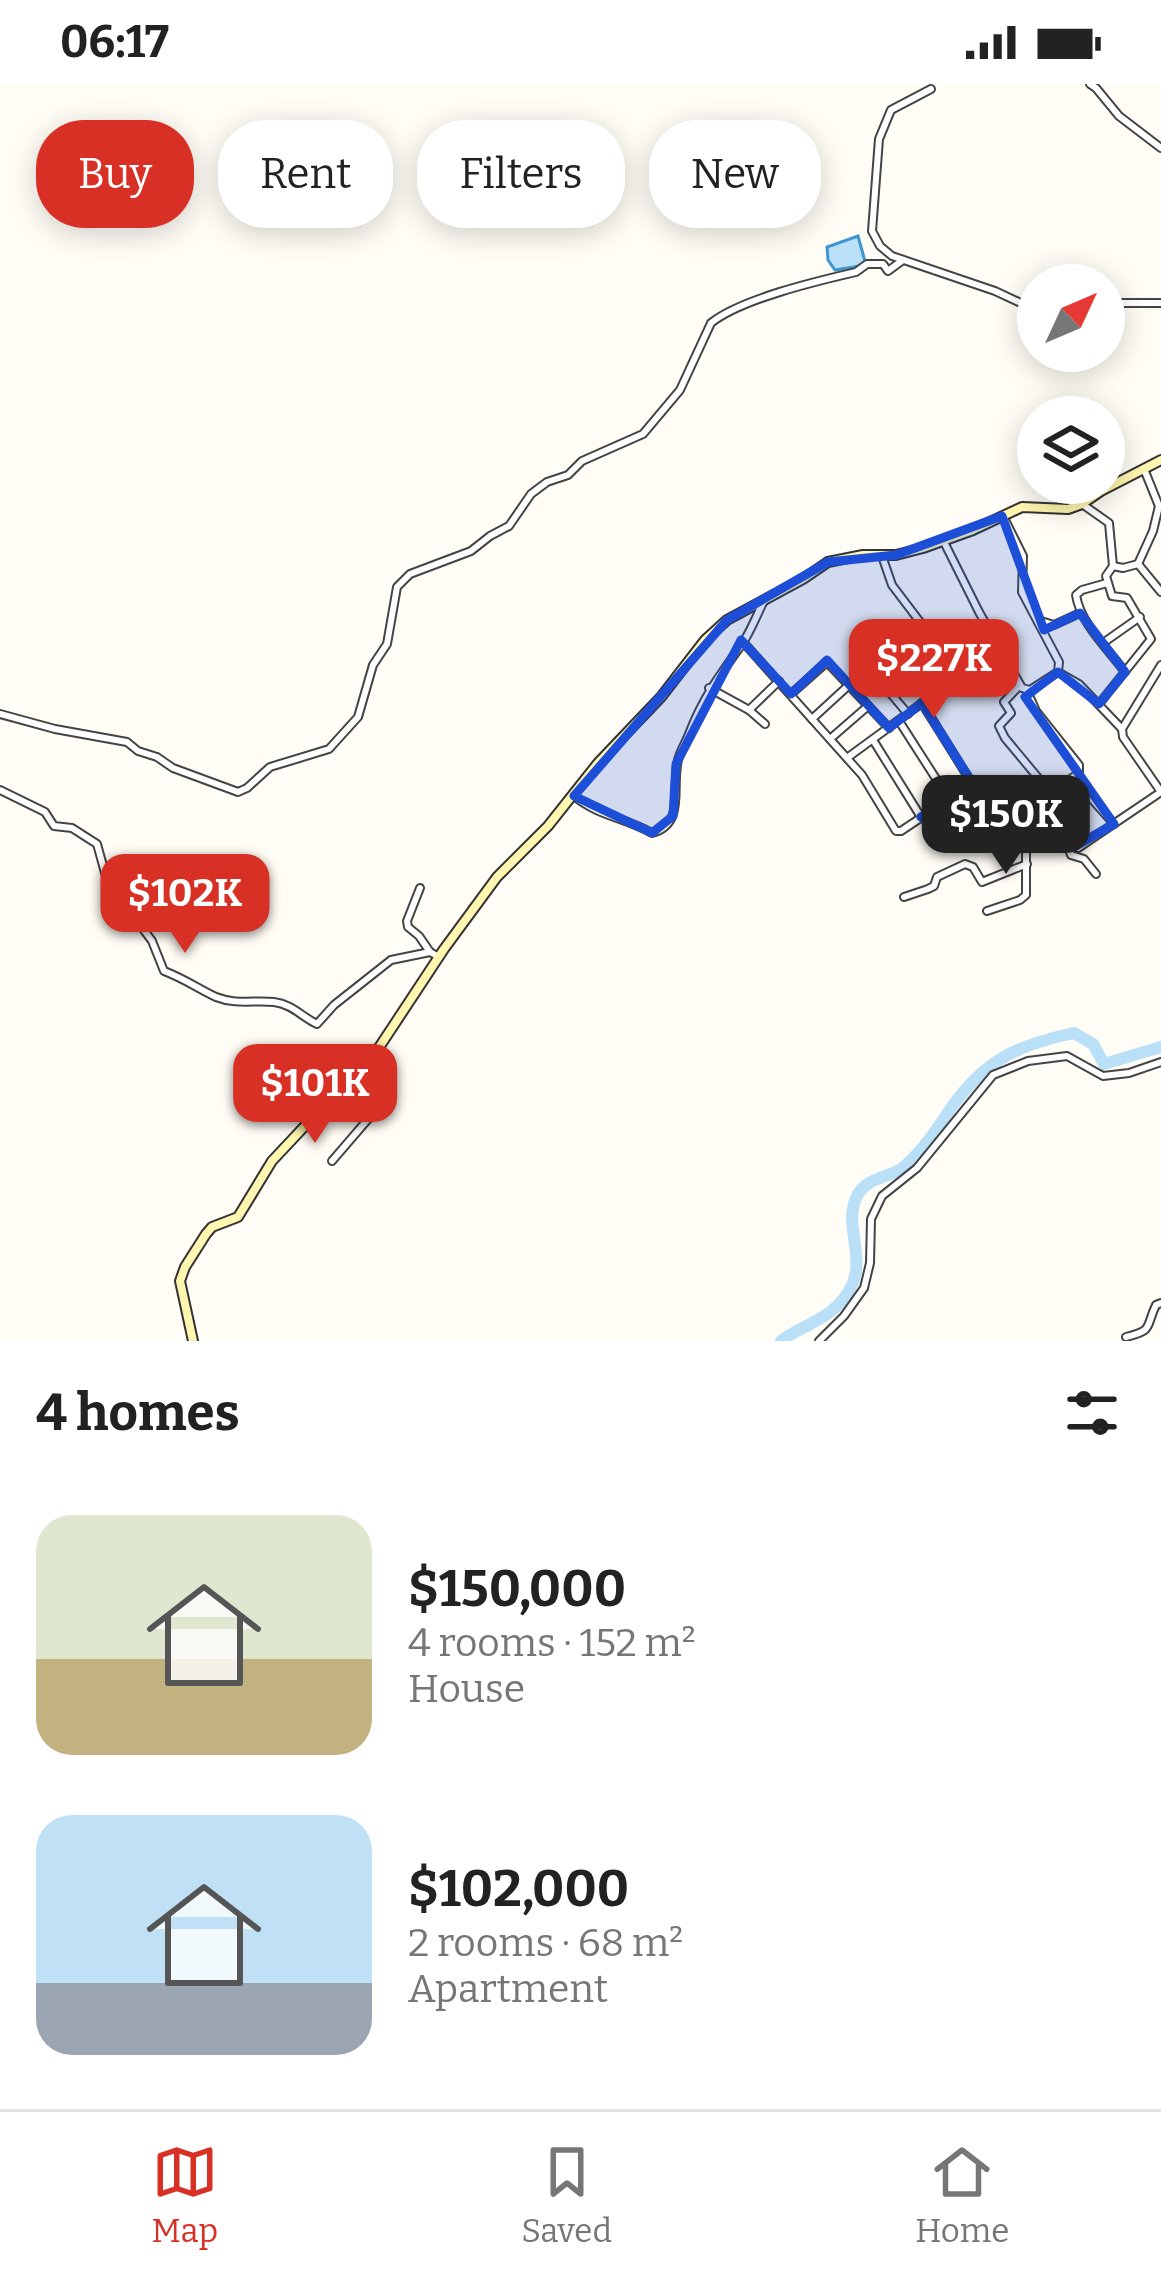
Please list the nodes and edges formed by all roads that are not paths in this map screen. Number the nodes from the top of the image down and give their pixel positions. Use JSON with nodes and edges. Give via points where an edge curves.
{"nodes":[{"id":1,"x":1090,"y":84,"type":"edge"},
{"id":2,"x":931,"y":89,"type":"dead end"},
{"id":3,"x":1160,"y":144,"type":"edge"},
{"id":4,"x":904,"y":260,"type":"junction"},
{"id":5,"x":1017,"y":301,"type":"edge"},
{"id":6,"x":1161,"y":303,"type":"edge"},
{"id":7,"x":1125,"y":304,"type":"edge"},
{"id":8,"x":1161,"y":460,"type":"edge"},
{"id":9,"x":1144,"y":469,"type":"junction"},
{"id":10,"x":1125,"y":479,"type":"edge"},
{"id":11,"x":1082,"y":504,"type":"joint"},
{"id":12,"x":1002,"y":516,"type":"junction"},
{"id":13,"x":943,"y":540,"type":"junction"},
{"id":14,"x":882,"y":556,"type":"junction"},
{"id":15,"x":1138,"y":564,"type":"junction"},
{"id":16,"x":1113,"y":566,"type":"junction"},
{"id":17,"x":1107,"y":584,"type":"junction"},
{"id":18,"x":1161,"y":592,"type":"edge"},
{"id":19,"x":764,"y":601,"type":"junction"},
{"id":20,"x":1080,"y":613,"type":"junction"},
{"id":21,"x":1140,"y":617,"type":"junction"},
{"id":22,"x":1037,"y":619,"type":"junction"},
{"id":23,"x":744,"y":643,"type":"junction"},
{"id":24,"x":1103,"y":643,"type":"junction"},
{"id":25,"x":942,"y":651,"type":"junction"},
{"id":26,"x":1004,"y":658,"type":"junction"},
{"id":27,"x":1161,"y":664,"type":"edge"},
{"id":28,"x":1058,"y":672,"type":"junction"},
{"id":29,"x":1125,"y":672,"type":"junction"},
{"id":30,"x":916,"y":675,"type":"junction"},
{"id":31,"x":970,"y":676,"type":"junction"},
{"id":32,"x":779,"y":681,"type":"junction"},
{"id":33,"x":849,"y":685,"type":"junction"},
{"id":34,"x":710,"y":688,"type":"junction"},
{"id":35,"x":1024,"y":688,"type":"junction"},
{"id":36,"x":791,"y":694,"type":"junction"},
{"id":37,"x":934,"y":696,"type":"junction"},
{"id":38,"x":922,"y":703,"type":"junction"},
{"id":39,"x":1099,"y":704,"type":"junction"},
{"id":40,"x":868,"y":706,"type":"junction"},
{"id":41,"x":749,"y":710,"type":"junction"},
{"id":42,"x":0,"y":714,"type":"edge"},
{"id":43,"x":908,"y":714,"type":"junction"},
{"id":44,"x":812,"y":719,"type":"junction"},
{"id":45,"x":899,"y":721,"type":"junction"},
{"id":46,"x":765,"y":724,"type":"dead end"},
{"id":47,"x":889,"y":728,"type":"junction"},
{"id":48,"x":1122,"y":729,"type":"junction"},
{"id":49,"x":830,"y":739,"type":"junction"},
{"id":50,"x":873,"y":740,"type":"junction"},
{"id":51,"x":848,"y":758,"type":"junction"},
{"id":52,"x":1073,"y":779,"type":"junction"},
{"id":53,"x":0,"y":790,"type":"edge"},
{"id":54,"x":1161,"y":792,"type":"edge"},
{"id":55,"x":574,"y":796,"type":"junction"},
{"id":56,"x":949,"y":800,"type":"junction"},
{"id":57,"x":921,"y":817,"type":"junction"},
{"id":58,"x":1114,"y":824,"type":"junction"},
{"id":59,"x":943,"y":828,"type":"junction"},
{"id":60,"x":1062,"y":835,"type":"junction"},
{"id":61,"x":930,"y":837,"type":"dead end"},
{"id":62,"x":1014,"y":842,"type":"dead end"},
{"id":63,"x":1026,"y":843,"type":"junction"},
{"id":64,"x":1027,"y":864,"type":"junction"},
{"id":65,"x":1096,"y":874,"type":"dead end"},
{"id":66,"x":420,"y":888,"type":"dead end"},
{"id":67,"x":904,"y":897,"type":"dead end"},
{"id":68,"x":987,"y":911,"type":"dead end"},
{"id":69,"x":438,"y":952,"type":"junction"},
{"id":70,"x":1161,"y":1062,"type":"edge"},
{"id":71,"x":364,"y":1065,"type":"junction"},
{"id":72,"x":332,"y":1161,"type":"dead end"},
{"id":73,"x":1161,"y":1303,"type":"edge"},
{"id":74,"x":1126,"y":1337,"type":"dead end"},
{"id":75,"x":193,"y":1341,"type":"edge"},
{"id":76,"x":819,"y":1341,"type":"edge"}],
"edges":[{"from":1,"to":3,"type":"street"},
{"from":2,"to":4,"type":"street","via":[[891,110],[879,139],[872,231]]},
{"from":4,"to":5,"type":"street"},
{"from":4,"to":42,"type":"street","via":[[888,271],[867,264],[716,318],[680,390],[643,434],[547,482],[509,526],[471,551],[410,574],[397,587],[387,644],[358,717],[329,749],[270,767],[238,792],[127,742]]},
{"from":6,"to":7,"type":"street"},
{"from":8,"to":9,"type":"main road"},
{"from":9,"to":10,"type":"main road"},
{"from":9,"to":15,"type":"street","via":[[1159,506]]},
{"from":11,"to":12,"type":"main road"},
{"from":11,"to":16,"type":"street","via":[[1109,523]]},
{"from":12,"to":13,"type":"main road"},
{"from":12,"to":22,"type":"street","via":[[1023,556],[1022,592]]},
{"from":13,"to":14,"type":"main road"},
{"from":13,"to":26,"type":"street"},
{"from":14,"to":19,"type":"main road","via":[[828,562]]},
{"from":14,"to":25,"type":"street","via":[[892,585]]},
{"from":15,"to":16,"type":"street"},
{"from":15,"to":18,"type":"street"},
{"from":16,"to":17,"type":"street"},
{"from":17,"to":20,"type":"street","via":[[1078,592]]},
{"from":17,"to":21,"type":"street"},
{"from":19,"to":23,"type":"street"},
{"from":19,"to":55,"type":"main road","via":[[705,640]]},
{"from":20,"to":22,"type":"street","via":[[1054,626]]},
{"from":20,"to":24,"type":"street"},
{"from":21,"to":24,"type":"street"},
{"from":21,"to":29,"type":"street","via":[[1151,639]]},
{"from":22,"to":28,"type":"street"},
{"from":23,"to":32,"type":"street"},
{"from":23,"to":34,"type":"street"},
{"from":24,"to":29,"type":"street"},
{"from":25,"to":30,"type":"street"},
{"from":25,"to":31,"type":"street"},
{"from":26,"to":31,"type":"street"},
{"from":26,"to":35,"type":"street"},
{"from":27,"to":48,"type":"street"},
{"from":28,"to":35,"type":"street"},
{"from":28,"to":39,"type":"street"},
{"from":29,"to":39,"type":"street"},
{"from":30,"to":37,"type":"street"},
{"from":30,"to":43,"type":"street","via":[[902,662],[881,682]]},
{"from":31,"to":37,"type":"street"},
{"from":32,"to":36,"type":"street"},
{"from":32,"to":41,"type":"street"},
{"from":33,"to":36,"type":"street","via":[[827,662]]},
{"from":33,"to":40,"type":"street"},
{"from":33,"to":44,"type":"street"},
{"from":34,"to":41,"type":"street"},
{"from":34,"to":55,"type":"street","via":[[676,764],[676,805],[664,830],[603,815]]},
{"from":35,"to":52,"type":"street","via":[[1079,765]]},
{"from":35,"to":52,"type":"street","via":[[1004,701],[1011,713],[998,725],[1005,738],[1045,785]]},
{"from":36,"to":44,"type":"street"},
{"from":37,"to":38,"type":"street"},
{"from":38,"to":43,"type":"street"},
{"from":38,"to":56,"type":"street","via":[[970,780]]},
{"from":39,"to":48,"type":"street"},
{"from":40,"to":47,"type":"street"},
{"from":40,"to":49,"type":"street"},
{"from":41,"to":46,"type":"street"},
{"from":43,"to":45,"type":"street"},
{"from":44,"to":49,"type":"street"},
{"from":45,"to":47,"type":"street"},
{"from":45,"to":56,"type":"street"},
{"from":47,"to":50,"type":"street"},
{"from":48,"to":54,"type":"street"},
{"from":49,"to":51,"type":"street"},
{"from":50,"to":51,"type":"street"},
{"from":50,"to":57,"type":"street"},
{"from":51,"to":57,"type":"street","via":[[896,831]]},
{"from":52,"to":58,"type":"street"},
{"from":53,"to":69,"type":"street","via":[[97,844],[107,880],[164,970],[214,996],[279,1002],[316,1024],[392,960]]},
{"from":54,"to":58,"type":"street"},
{"from":55,"to":69,"type":"main road"},
{"from":56,"to":57,"type":"street"},
{"from":57,"to":59,"type":"street"},
{"from":58,"to":60,"type":"street","via":[[1078,848]]},
{"from":59,"to":60,"type":"street","via":[[978,808],[1036,801]]},
{"from":59,"to":61,"type":"street"},
{"from":60,"to":63,"type":"street"},
{"from":60,"to":65,"type":"street","via":[[1071,855]]},
{"from":62,"to":63,"type":"street"},
{"from":63,"to":64,"type":"street"},
{"from":64,"to":67,"type":"street","via":[[982,882],[965,864]]},
{"from":64,"to":68,"type":"street","via":[[1024,898]]},
{"from":66,"to":69,"type":"street","via":[[408,927]]},
{"from":69,"to":71,"type":"main road"},
{"from":70,"to":76,"type":"street","via":[[1103,1076],[1067,1056],[993,1075],[917,1168],[882,1196],[871,1219],[864,1288]]},
{"from":71,"to":72,"type":"street","via":[[372,1109]]},
{"from":71,"to":75,"type":"main road","via":[[272,1161],[238,1217],[206,1234],[180,1281]]},
{"from":73,"to":74,"type":"street","via":[[1145,1332]]}]}
